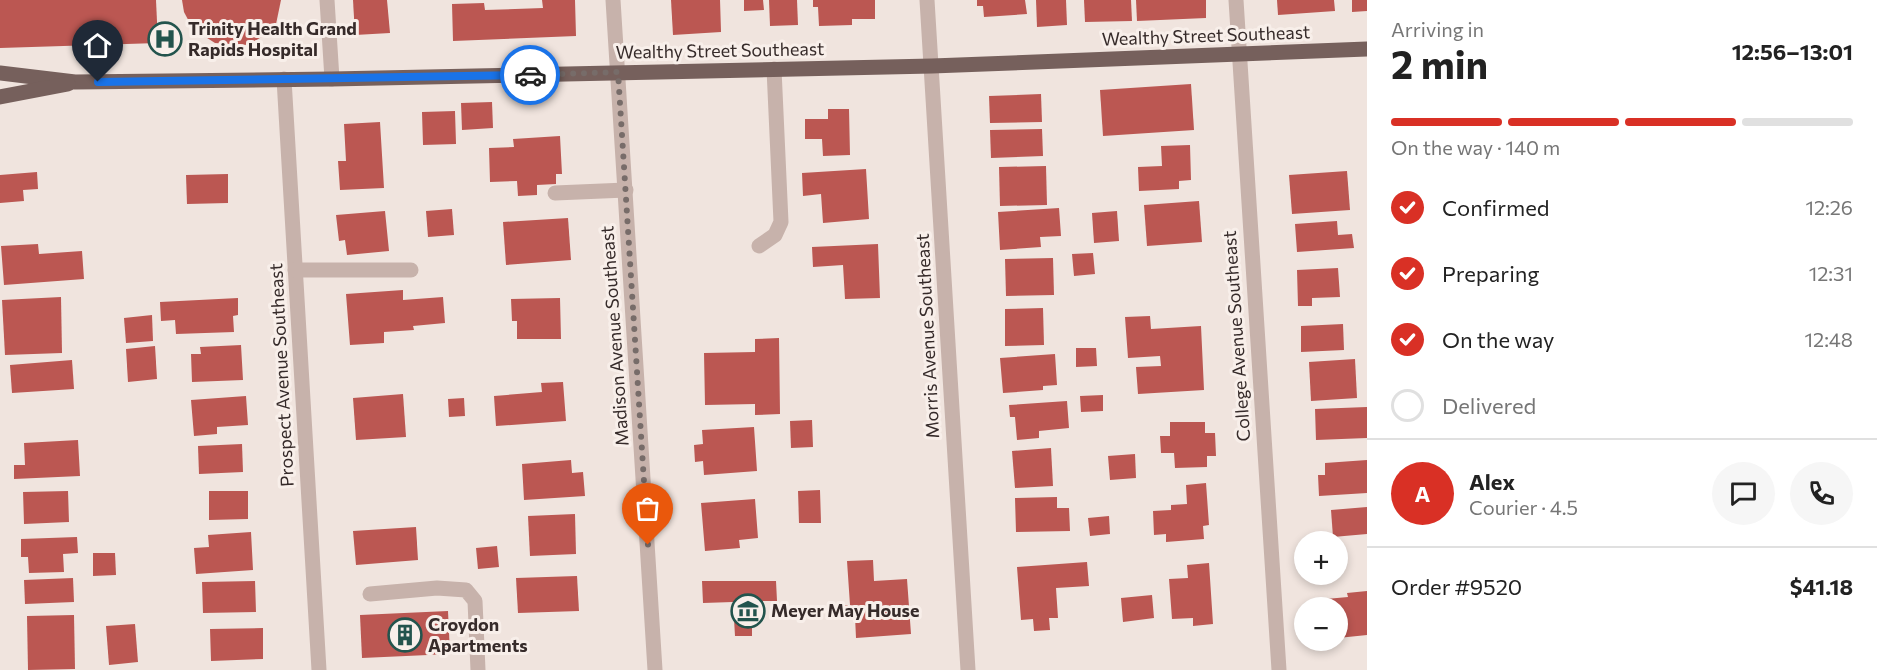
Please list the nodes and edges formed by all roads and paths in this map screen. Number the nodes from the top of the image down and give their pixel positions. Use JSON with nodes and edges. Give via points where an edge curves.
{"nodes":[{"id":1,"x":327,"y":0,"type":"edge"},
{"id":2,"x":613,"y":0,"type":"edge"},
{"id":3,"x":927,"y":0,"type":"edge"},
{"id":4,"x":1236,"y":0,"type":"edge"},
{"id":5,"x":1367,"y":49,"type":"edge"},
{"id":6,"x":1239,"y":54,"type":"junction"},
{"id":7,"x":932,"y":66,"type":"junction"},
{"id":8,"x":774,"y":69,"type":"junction"},
{"id":9,"x":618,"y":72,"type":"junction"},
{"id":10,"x":0,"y":73,"type":"edge"},
{"id":11,"x":284,"y":79,"type":"junction"},
{"id":12,"x":332,"y":79,"type":"junction"},
{"id":13,"x":75,"y":82,"type":"junction"},
{"id":14,"x":0,"y":97,"type":"edge"},
{"id":15,"x":626,"y":190,"type":"junction"},
{"id":16,"x":555,"y":193,"type":"dead end"},
{"id":17,"x":759,"y":246,"type":"dead end"},
{"id":18,"x":295,"y":270,"type":"junction"},
{"id":19,"x":411,"y":270,"type":"dead end"},
{"id":20,"x":370,"y":594,"type":"dead end"},
{"id":21,"x":319,"y":670,"type":"edge"},
{"id":22,"x":478,"y":670,"type":"edge"},
{"id":23,"x":655,"y":670,"type":"edge"},
{"id":24,"x":968,"y":670,"type":"edge"},
{"id":25,"x":1279,"y":670,"type":"edge"}],
"edges":[{"from":1,"to":12,"type":"street"},
{"from":2,"to":9,"type":"street","name":"Madison Avenue Southeast"},
{"from":3,"to":7,"type":"street","name":"Morris Avenue Southeast"},
{"from":4,"to":6,"type":"street","name":"College Avenue Southeast"},
{"from":5,"to":6,"type":"main road","name":"Wealthy Street Southeast"},
{"from":6,"to":7,"type":"main road","name":"Wealthy Street Southeast"},
{"from":6,"to":25,"type":"street","name":"College Avenue Southeast"},
{"from":7,"to":8,"type":"main road","name":"Wealthy Street Southeast"},
{"from":7,"to":24,"type":"street","name":"Morris Avenue Southeast"},
{"from":8,"to":9,"type":"main road","name":"Wealthy Street Southeast"},
{"from":8,"to":17,"type":"street","via":[[781,222],[775,235]]},
{"from":9,"to":12,"type":"main road","name":"Wealthy Street Southeast"},
{"from":9,"to":15,"type":"street","name":"Madison Avenue Southeast"},
{"from":10,"to":13,"type":"main road","name":"Wealthy Street Southeast"},
{"from":11,"to":12,"type":"main road","name":"Wealthy Street Southeast"},
{"from":11,"to":13,"type":"main road","name":"Wealthy Street Southeast"},
{"from":11,"to":18,"type":"street","name":"Prospect Avenue Southeast"},
{"from":13,"to":14,"type":"main road","name":"Wealthy Street Southeast"},
{"from":15,"to":16,"type":"street"},
{"from":15,"to":23,"type":"street","name":"Madison Avenue Southeast"},
{"from":18,"to":19,"type":"street"},
{"from":18,"to":21,"type":"street","name":"Prospect Avenue Southeast"},
{"from":20,"to":22,"type":"street","via":[[437,588],[466,590],[476,601]]}]}
